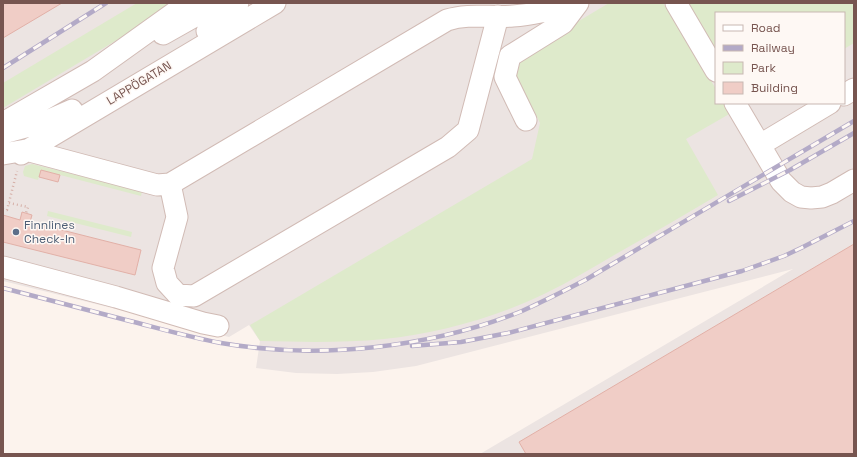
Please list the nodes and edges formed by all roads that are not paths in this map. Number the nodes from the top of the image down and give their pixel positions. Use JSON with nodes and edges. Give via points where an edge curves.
{"nodes":[{"id":1,"x":188,"y":3,"type":"edge"},
{"id":2,"x":218,"y":3,"type":"edge"},
{"id":3,"x":238,"y":3,"type":"edge"},
{"id":4,"x":275,"y":3,"type":"edge"},
{"id":5,"x":535,"y":3,"type":"edge"},
{"id":6,"x":574,"y":3,"type":"edge"},
{"id":7,"x":578,"y":3,"type":"edge"},
{"id":8,"x":676,"y":3,"type":"edge"},
{"id":9,"x":504,"y":16,"type":"junction"},
{"id":10,"x":715,"y":68,"type":"edge"},
{"id":11,"x":93,"y":71,"type":"junction"},
{"id":12,"x":854,"y":89,"type":"edge"},
{"id":13,"x":845,"y":94,"type":"edge"},
{"id":14,"x":736,"y":104,"type":"edge"},
{"id":15,"x":828,"y":104,"type":"edge"},
{"id":16,"x":526,"y":120,"type":"dead end"},
{"id":17,"x":3,"y":123,"type":"edge"},
{"id":18,"x":3,"y":133,"type":"edge"},
{"id":19,"x":760,"y":145,"type":"junction"},
{"id":20,"x":13,"y":159,"type":"edge"},
{"id":21,"x":854,"y":180,"type":"edge"},
{"id":22,"x":170,"y":184,"type":"junction"},
{"id":23,"x":3,"y":267,"type":"edge"},
{"id":24,"x":218,"y":326,"type":"dead end"}],
"edges":[{"from":1,"to":11,"type":"street"},
{"from":2,"to":11,"type":"street"},
{"from":3,"to":18,"type":"street","via":[[221,21],[204,33],[79,107],[48,121]]},
{"from":4,"to":20,"type":"street","name":"LAPPÖGATAN"},
{"from":5,"to":9,"type":"street"},
{"from":6,"to":9,"type":"street","via":[[529,15]]},
{"from":7,"to":16,"type":"street","via":[[563,23],[510,56],[505,77]]},
{"from":8,"to":10,"type":"street"},
{"from":9,"to":22,"type":"street","via":[[466,16],[447,20]]},
{"from":9,"to":22,"type":"street","via":[[468,130],[448,147],[194,296],[178,296],[167,283],[163,268],[177,217]]},
{"from":11,"to":17,"type":"street"},
{"from":12,"to":13,"type":"street"},
{"from":14,"to":19,"type":"street"},
{"from":15,"to":19,"type":"street"},
{"from":19,"to":21,"type":"street","via":[[781,181],[801,197],[822,197]]},
{"from":20,"to":22,"type":"street","via":[[157,185]]},
{"from":23,"to":24,"type":"street"}]}
